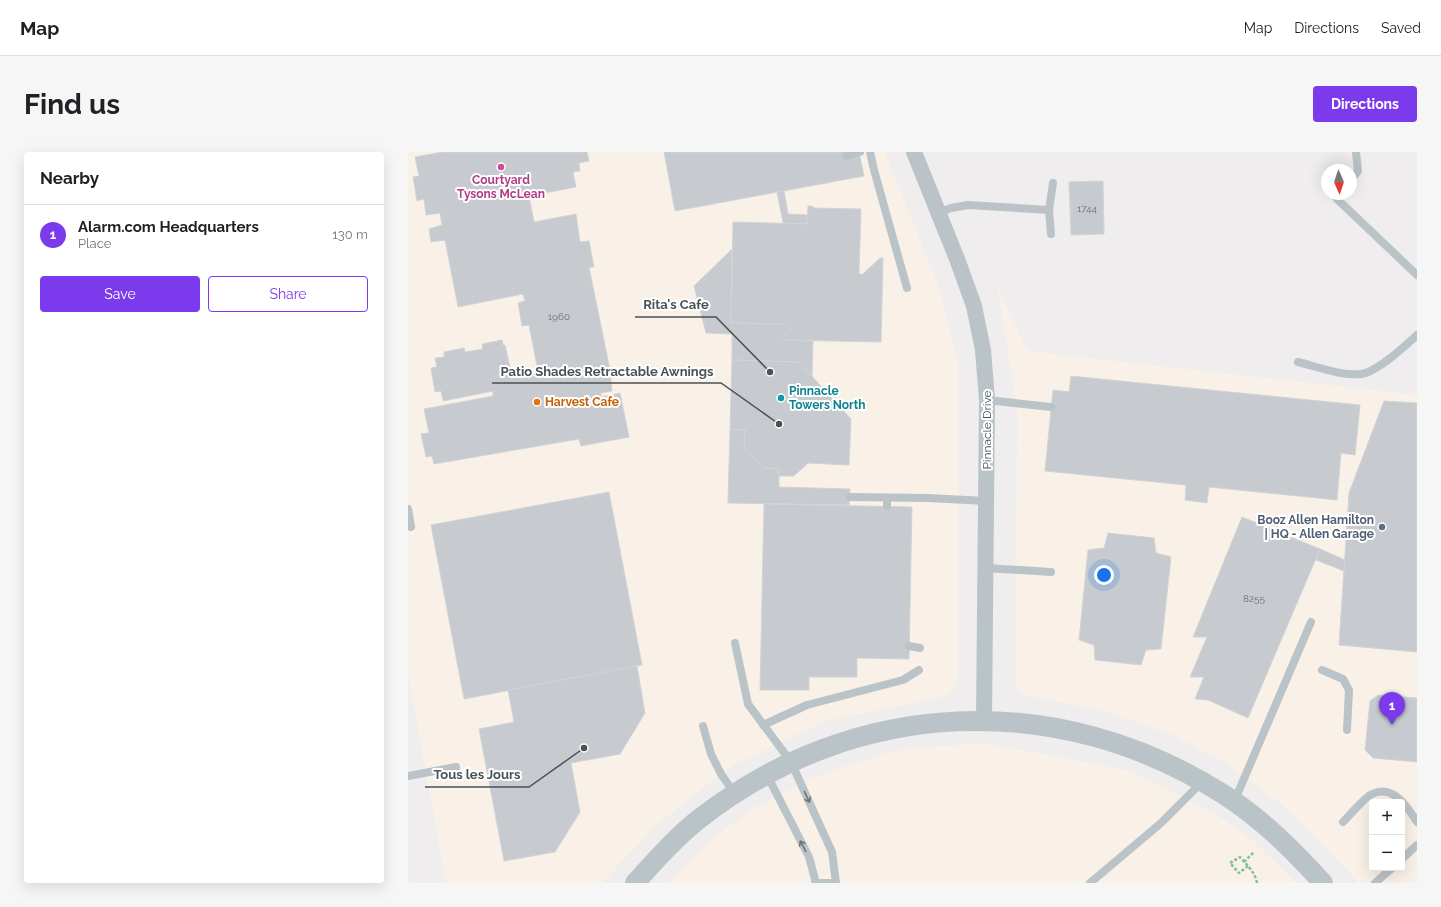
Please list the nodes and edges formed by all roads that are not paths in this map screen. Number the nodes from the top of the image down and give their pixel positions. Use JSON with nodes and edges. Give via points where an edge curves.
{"nodes":[{"id":1,"x":860,"y":152,"type":"edge"},
{"id":2,"x":870,"y":152,"type":"edge"},
{"id":3,"x":914,"y":152,"type":"edge"},
{"id":4,"x":1356,"y":152,"type":"edge"},
{"id":5,"x":846,"y":156,"type":"dead end"},
{"id":6,"x":1357,"y":172,"type":"edge"},
{"id":7,"x":1053,"y":183,"type":"dead end"},
{"id":8,"x":1338,"y":200,"type":"edge"},
{"id":9,"x":1049,"y":210,"type":"junction"},
{"id":10,"x":938,"y":213,"type":"junction"},
{"id":11,"x":1051,"y":234,"type":"dead end"},
{"id":12,"x":1417,"y":275,"type":"edge"},
{"id":13,"x":907,"y":288,"type":"dead end"},
{"id":14,"x":1417,"y":335,"type":"edge"},
{"id":15,"x":1298,"y":362,"type":"dead end"},
{"id":16,"x":987,"y":400,"type":"junction"},
{"id":17,"x":1051,"y":407,"type":"dead end"},
{"id":18,"x":850,"y":497,"type":"dead end"},
{"id":19,"x":986,"y":501,"type":"junction"},
{"id":20,"x":408,"y":509,"type":"edge"},
{"id":21,"x":411,"y":527,"type":"dead end"},
{"id":22,"x":986,"y":568,"type":"junction"},
{"id":23,"x":1050,"y":572,"type":"dead end"},
{"id":24,"x":1311,"y":622,"type":"dead end"},
{"id":25,"x":736,"y":643,"type":"dead end"},
{"id":26,"x":909,"y":646,"type":"dead end"},
{"id":27,"x":920,"y":648,"type":"dead end"},
{"id":28,"x":919,"y":670,"type":"dead end"},
{"id":29,"x":1322,"y":670,"type":"dead end"},
{"id":30,"x":984,"y":720,"type":"junction"},
{"id":31,"x":763,"y":724,"type":"junction"},
{"id":32,"x":703,"y":726,"type":"dead end"},
{"id":33,"x":1347,"y":730,"type":"dead end"},
{"id":34,"x":791,"y":762,"type":"junction"},
{"id":35,"x":456,"y":767,"type":"dead end"},
{"id":36,"x":767,"y":774,"type":"junction"},
{"id":37,"x":408,"y":776,"type":"edge"},
{"id":38,"x":1203,"y":782,"type":"junction"},
{"id":39,"x":735,"y":794,"type":"junction"},
{"id":40,"x":1234,"y":802,"type":"junction"},
{"id":41,"x":1343,"y":822,"type":"dead end"},
{"id":42,"x":1417,"y":822,"type":"edge"},
{"id":43,"x":1417,"y":845,"type":"edge"},
{"id":44,"x":1405,"y":856,"type":"edge"},
{"id":45,"x":1389,"y":871,"type":"edge"},
{"id":46,"x":635,"y":883,"type":"edge"},
{"id":47,"x":816,"y":883,"type":"edge"},
{"id":48,"x":830,"y":883,"type":"edge"},
{"id":49,"x":836,"y":883,"type":"edge"},
{"id":50,"x":1090,"y":883,"type":"edge"},
{"id":51,"x":1323,"y":883,"type":"edge"},
{"id":52,"x":1375,"y":883,"type":"edge"}],
"edges":[{"from":1,"to":5,"type":"lane"},
{"from":2,"to":13,"type":"lane"},
{"from":3,"to":10,"type":"street","name":"Pinnacle Drive"},
{"from":4,"to":6,"type":"lane"},
{"from":7,"to":9,"type":"lane"},
{"from":8,"to":12,"type":"lane"},
{"from":9,"to":10,"type":"lane","via":[[968,205]]},
{"from":9,"to":11,"type":"lane"},
{"from":10,"to":16,"type":"street","name":"Pinnacle Drive","via":[[968,288],[979,326]]},
{"from":14,"to":15,"type":"lane","via":[[1392,356],[1363,374],[1339,372]]},
{"from":16,"to":17,"type":"lane"},
{"from":16,"to":19,"type":"street","name":"Pinnacle Drive"},
{"from":18,"to":19,"type":"lane","via":[[887,502],[928,498]]},
{"from":19,"to":22,"type":"street","name":"Pinnacle Drive"},
{"from":20,"to":21,"type":"lane"},
{"from":22,"to":23,"type":"lane"},
{"from":22,"to":30,"type":"street","name":"Pinnacle Drive"},
{"from":24,"to":40,"type":"lane"},
{"from":25,"to":31,"type":"lane","via":[[748,704]]},
{"from":26,"to":27,"type":"lane"},
{"from":28,"to":31,"type":"lane","via":[[903,680],[807,705]]},
{"from":29,"to":33,"type":"lane","via":[[1343,679],[1349,690]]},
{"from":30,"to":34,"type":"street","via":[[905,726],[864,735]]},
{"from":30,"to":38,"type":"street","via":[[1028,723],[1072,730],[1110,740],[1185,771]]},
{"from":31,"to":34,"type":"lane"},
{"from":32,"to":39,"type":"lane","via":[[711,754]]},
{"from":34,"to":36,"type":"street"},
{"from":34,"to":49,"type":"lane","one_way":true,"via":[[832,852]]},
{"from":35,"to":37,"type":"lane"},
{"from":36,"to":39,"type":"street"},
{"from":47,"to":36,"type":"lane","one_way":true,"via":[[809,857]]},
{"from":38,"to":40,"type":"street"},
{"from":38,"to":50,"type":"lane","via":[[1161,823]]},
{"from":39,"to":46,"type":"street","via":[[698,820],[655,860]]},
{"from":40,"to":51,"type":"street","via":[[1294,851]]},
{"from":41,"to":42,"type":"lane","via":[[1371,794],[1385,790],[1408,806]]},
{"from":43,"to":44,"type":"lane"},
{"from":45,"to":52,"type":"lane"},
{"from":47,"to":48,"type":"lane"}]}
